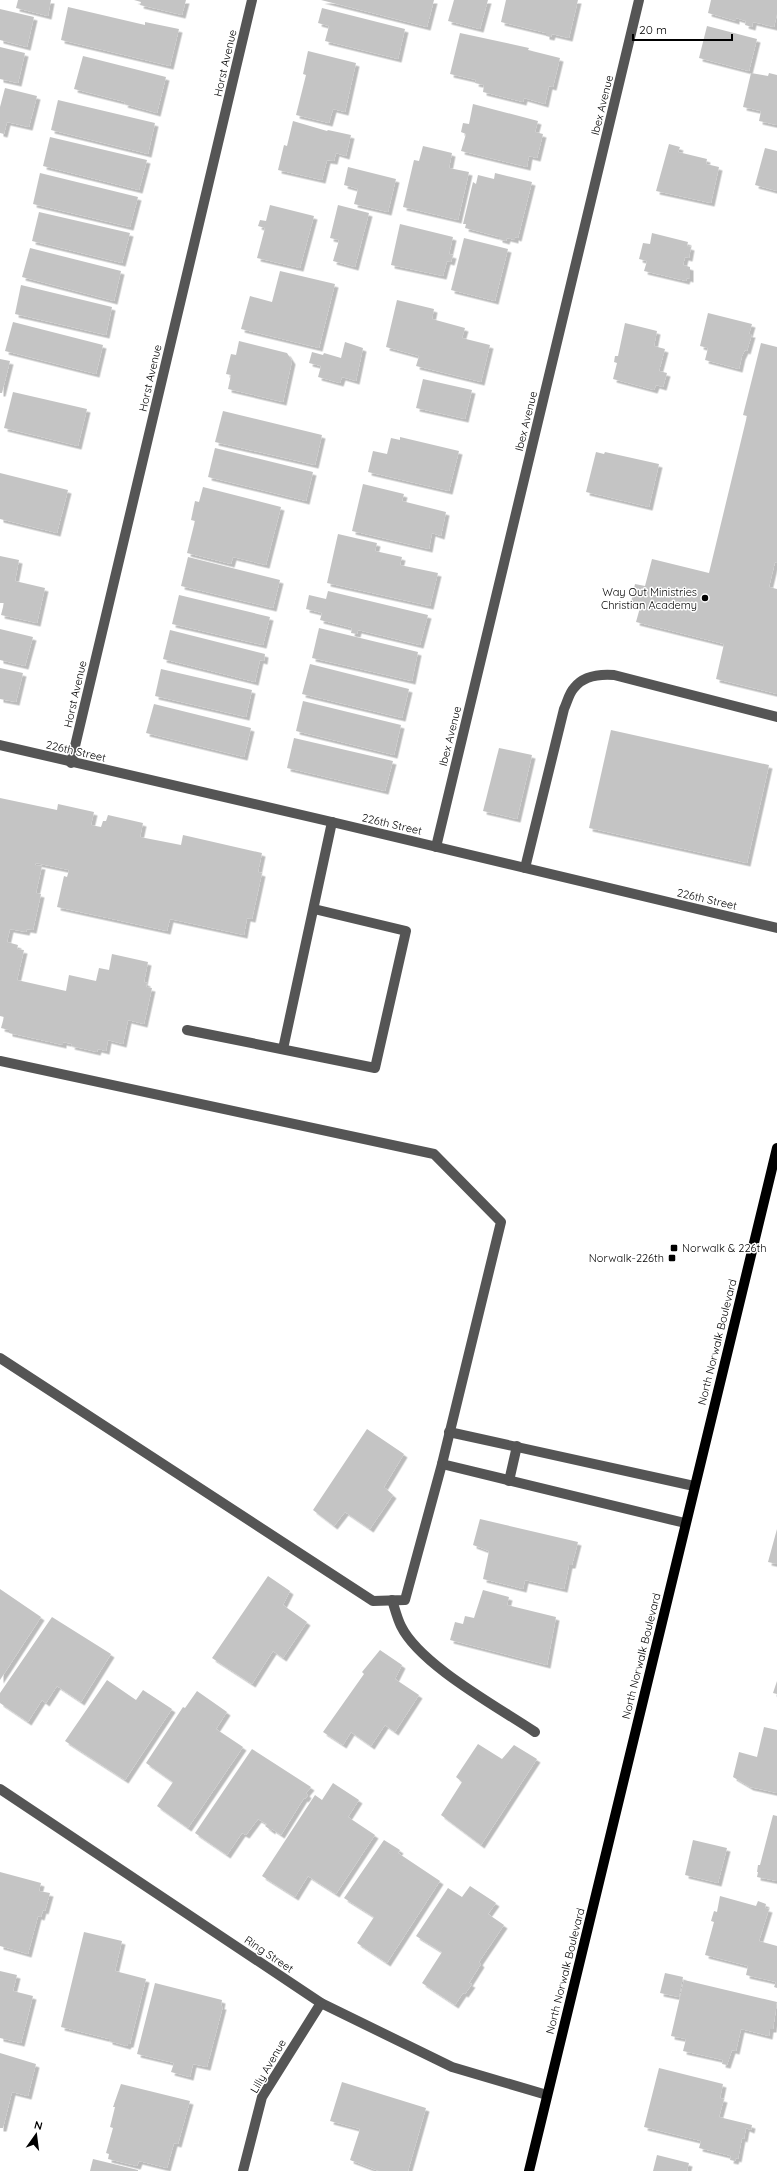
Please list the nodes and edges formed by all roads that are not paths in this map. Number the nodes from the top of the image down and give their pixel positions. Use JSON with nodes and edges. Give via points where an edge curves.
{"nodes":[{"id":1,"x":252,"y":0,"type":"edge"},
{"id":2,"x":639,"y":0,"type":"edge"},
{"id":3,"x":777,"y":717,"type":"edge"},
{"id":4,"x":0,"y":746,"type":"edge"},
{"id":5,"x":71,"y":762,"type":"junction"},
{"id":6,"x":332,"y":822,"type":"junction"},
{"id":7,"x":436,"y":847,"type":"junction"},
{"id":8,"x":525,"y":868,"type":"junction"},
{"id":9,"x":314,"y":909,"type":"junction"},
{"id":10,"x":777,"y":928,"type":"edge"},
{"id":11,"x":187,"y":1030,"type":"dead end"},
{"id":12,"x":283,"y":1048,"type":"junction"},
{"id":13,"x":0,"y":1061,"type":"edge"},
{"id":14,"x":777,"y":1148,"type":"edge"},
{"id":15,"x":775,"y":1164,"type":"edge"},
{"id":16,"x":0,"y":1358,"type":"edge"},
{"id":17,"x":449,"y":1432,"type":"junction"},
{"id":18,"x":517,"y":1446,"type":"junction"},
{"id":19,"x":442,"y":1464,"type":"junction"},
{"id":20,"x":509,"y":1481,"type":"junction"},
{"id":21,"x":694,"y":1486,"type":"junction"},
{"id":22,"x":685,"y":1523,"type":"junction"},
{"id":23,"x":392,"y":1600,"type":"junction"},
{"id":24,"x":535,"y":1732,"type":"dead end"},
{"id":25,"x":0,"y":1790,"type":"edge"},
{"id":26,"x":321,"y":2003,"type":"junction"},
{"id":27,"x":547,"y":2095,"type":"junction"},
{"id":28,"x":243,"y":2171,"type":"edge"},
{"id":29,"x":529,"y":2171,"type":"edge"}],
"edges":[{"from":1,"to":5,"type":"street","name":"Horst Avenue"},
{"from":2,"to":7,"type":"street","name":"Ibex Avenue"},
{"from":3,"to":8,"type":"street","via":[[614,675],[600,674],[584,680],[573,688],[564,709]]},
{"from":4,"to":5,"type":"street","name":"226th Street"},
{"from":5,"to":6,"type":"street","name":"226th Street"},
{"from":6,"to":7,"type":"street","name":"226th Street"},
{"from":6,"to":9,"type":"street"},
{"from":7,"to":8,"type":"street","name":"226th Street"},
{"from":8,"to":10,"type":"street","name":"226th Street"},
{"from":9,"to":12,"type":"street"},
{"from":9,"to":12,"type":"street","via":[[406,931],[375,1068],[342,1063]]},
{"from":11,"to":12,"type":"street"},
{"from":13,"to":17,"type":"street","via":[[434,1154],[501,1222]]},
{"from":14,"to":15,"type":"main road","name":"North Norwalk Boulevard"},
{"from":15,"to":21,"type":"main road","name":"North Norwalk Boulevard"},
{"from":16,"to":23,"type":"street","via":[[373,1600]]},
{"from":17,"to":18,"type":"street"},
{"from":17,"to":19,"type":"street"},
{"from":18,"to":20,"type":"street"},
{"from":18,"to":21,"type":"street"},
{"from":19,"to":20,"type":"street"},
{"from":19,"to":23,"type":"street","via":[[405,1600]]},
{"from":20,"to":22,"type":"street"},
{"from":21,"to":22,"type":"main road","name":"North Norwalk Boulevard"},
{"from":22,"to":27,"type":"main road","name":"North Norwalk Boulevard"},
{"from":23,"to":24,"type":"street","via":[[402,1627],[418,1650],[444,1671]]},
{"from":25,"to":26,"type":"street","name":"Ring Street"},
{"from":26,"to":27,"type":"street","name":"Ring Street","via":[[452,2067]]},
{"from":26,"to":28,"type":"street","name":"Lilly Avenue","via":[[262,2097]]},
{"from":27,"to":29,"type":"main road","name":"North Norwalk Boulevard"}]}
